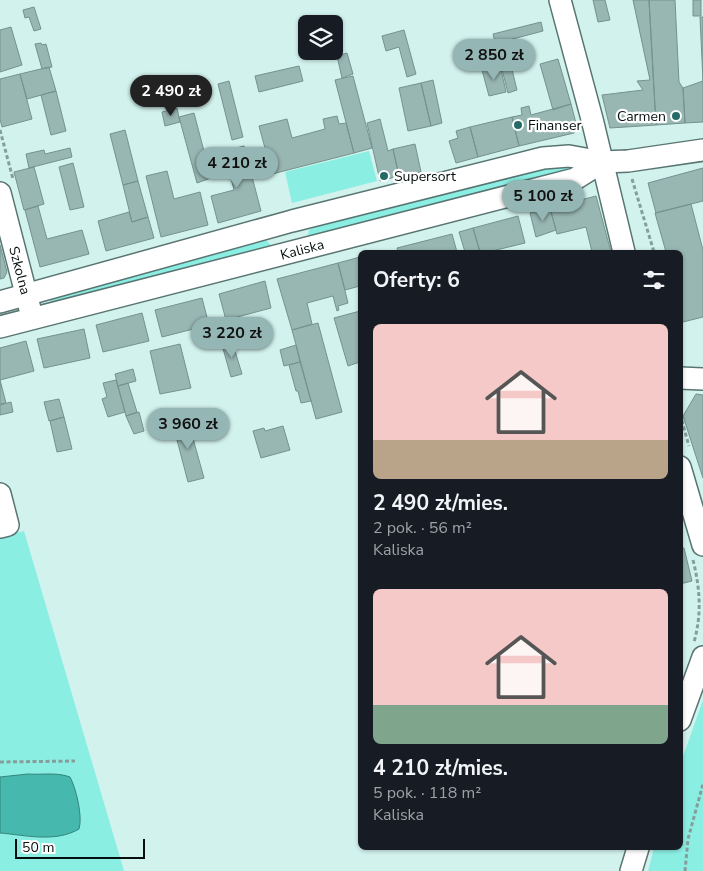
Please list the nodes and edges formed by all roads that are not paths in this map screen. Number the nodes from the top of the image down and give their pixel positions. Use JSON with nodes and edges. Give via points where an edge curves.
{"nodes":[{"id":1,"x":560,"y":0,"type":"edge"},
{"id":2,"x":703,"y":150,"type":"edge"},
{"id":3,"x":602,"y":162,"type":"junction"},
{"id":4,"x":0,"y":193,"type":"edge"},
{"id":5,"x":292,"y":221,"type":"junction"},
{"id":6,"x":624,"y":250,"type":"edge"},
{"id":7,"x":299,"y":251,"type":"junction"},
{"id":8,"x":27,"y":295,"type":"junction"},
{"id":9,"x":0,"y":302,"type":"edge"},
{"id":10,"x":33,"y":319,"type":"junction"},
{"id":11,"x":0,"y":327,"type":"edge"},
{"id":12,"x":683,"y":378,"type":"edge"},
{"id":13,"x":703,"y":379,"type":"edge"},
{"id":14,"x":683,"y":481,"type":"edge"},
{"id":15,"x":0,"y":494,"type":"edge"},
{"id":16,"x":0,"y":527,"type":"edge"},
{"id":17,"x":698,"y":550,"type":"edge"},
{"id":18,"x":698,"y":652,"type":"edge"},
{"id":19,"x":683,"y":709,"type":"edge"},
{"id":20,"x":637,"y":850,"type":"edge"},
{"id":21,"x":632,"y":871,"type":"edge"}],
"edges":[{"from":1,"to":3,"type":"street"},
{"from":2,"to":3,"type":"street","name":"Kaliska"},
{"from":3,"to":5,"type":"street","name":"Kaliska","via":[[569,156],[543,158]]},
{"from":3,"to":6,"type":"street"},
{"from":3,"to":7,"type":"street","name":"Kaliska","via":[[575,179]]},
{"from":4,"to":8,"type":"street","name":"Szkolna"},
{"from":5,"to":7,"type":"street"},
{"from":5,"to":8,"type":"street","name":"Kaliska"},
{"from":7,"to":10,"type":"street","name":"Kaliska"},
{"from":8,"to":9,"type":"street","name":"Kaliska"},
{"from":8,"to":10,"type":"street","name":"Szkolna"},
{"from":10,"to":11,"type":"street","name":"Kaliska"},
{"from":12,"to":13,"type":"street"},
{"from":14,"to":17,"type":"street"},
{"from":15,"to":16,"type":"street","via":[[8,525]]},
{"from":18,"to":19,"type":"street"},
{"from":20,"to":21,"type":"street"}]}
